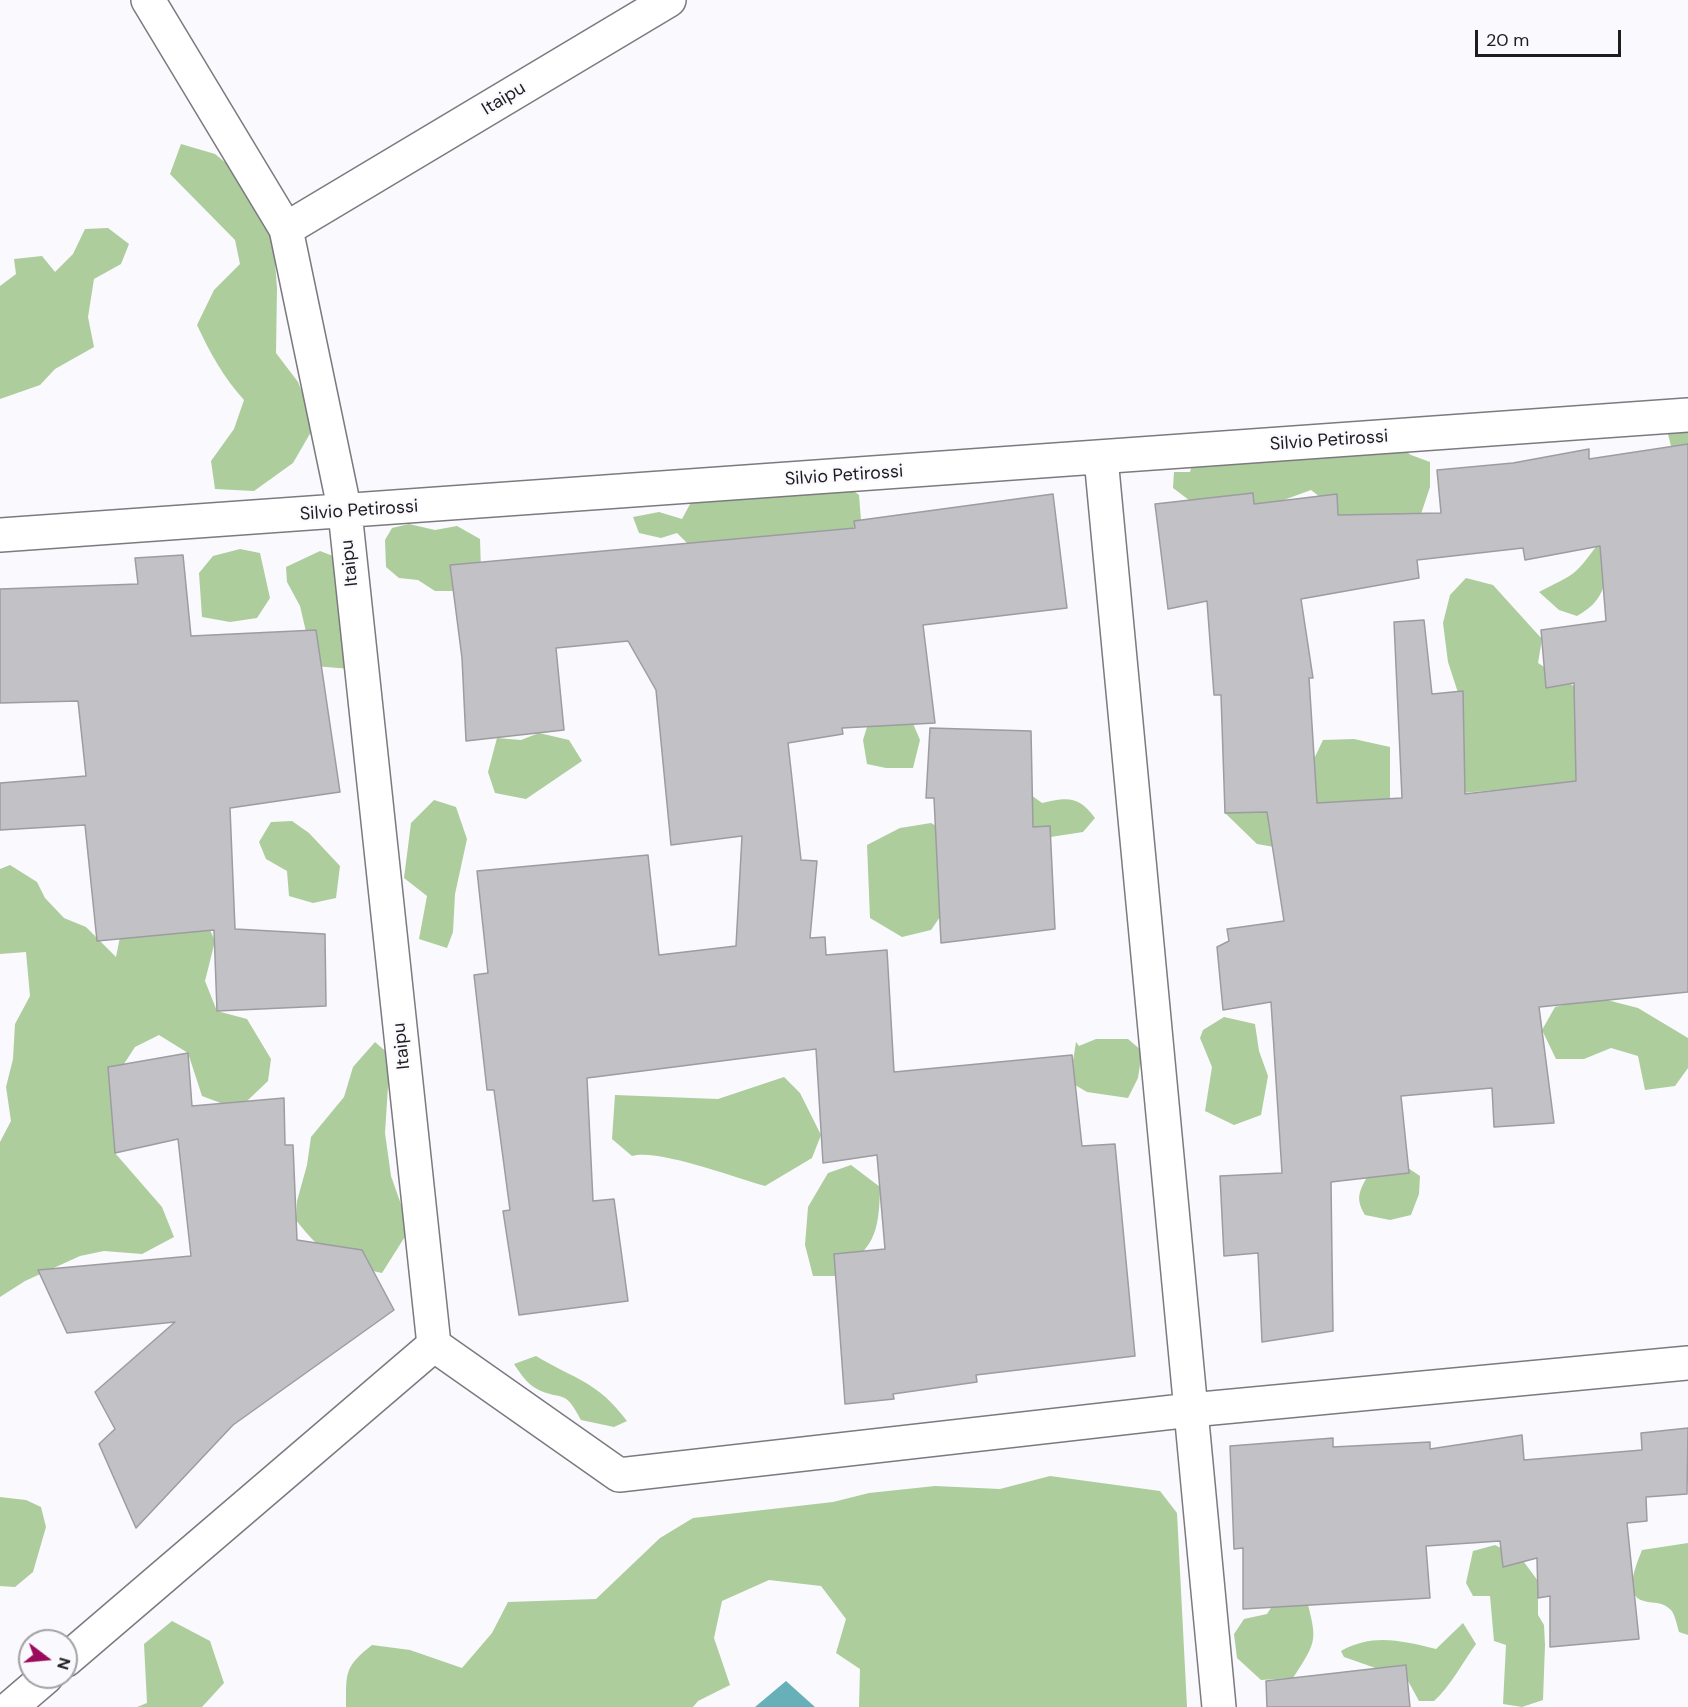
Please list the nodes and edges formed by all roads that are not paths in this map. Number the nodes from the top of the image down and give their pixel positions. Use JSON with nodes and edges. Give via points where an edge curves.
{"nodes":[{"id":1,"x":148,"y":0,"type":"edge"},
{"id":2,"x":669,"y":0,"type":"edge"},
{"id":3,"x":286,"y":229,"type":"junction"},
{"id":4,"x":1688,"y":416,"type":"edge"},
{"id":5,"x":1101,"y":458,"type":"junction"},
{"id":6,"x":345,"y":512,"type":"junction"},
{"id":7,"x":0,"y":535,"type":"edge"},
{"id":8,"x":434,"y":1344,"type":"junction"},
{"id":9,"x":1688,"y":1363,"type":"edge"},
{"id":10,"x":1191,"y":1410,"type":"junction"},
{"id":11,"x":78,"y":1650,"type":"edge"},
{"id":12,"x":32,"y":1689,"type":"edge"},
{"id":13,"x":11,"y":1707,"type":"edge"},
{"id":14,"x":1219,"y":1707,"type":"edge"}],
"edges":[{"from":1,"to":3,"type":"street"},
{"from":2,"to":3,"type":"street","name":"Itaipu"},
{"from":3,"to":6,"type":"street","name":"Itaipu"},
{"from":4,"to":5,"type":"street","name":"Silvio Petirossi"},
{"from":5,"to":6,"type":"street","name":"Silvio Petirossi"},
{"from":5,"to":10,"type":"street"},
{"from":6,"to":7,"type":"street","name":"Silvio Petirossi"},
{"from":6,"to":8,"type":"street","name":"Itaipu"},
{"from":8,"to":10,"type":"street","via":[[619,1475]]},
{"from":8,"to":11,"type":"street"},
{"from":9,"to":10,"type":"street"},
{"from":10,"to":14,"type":"street"},
{"from":12,"to":13,"type":"street"}]}
